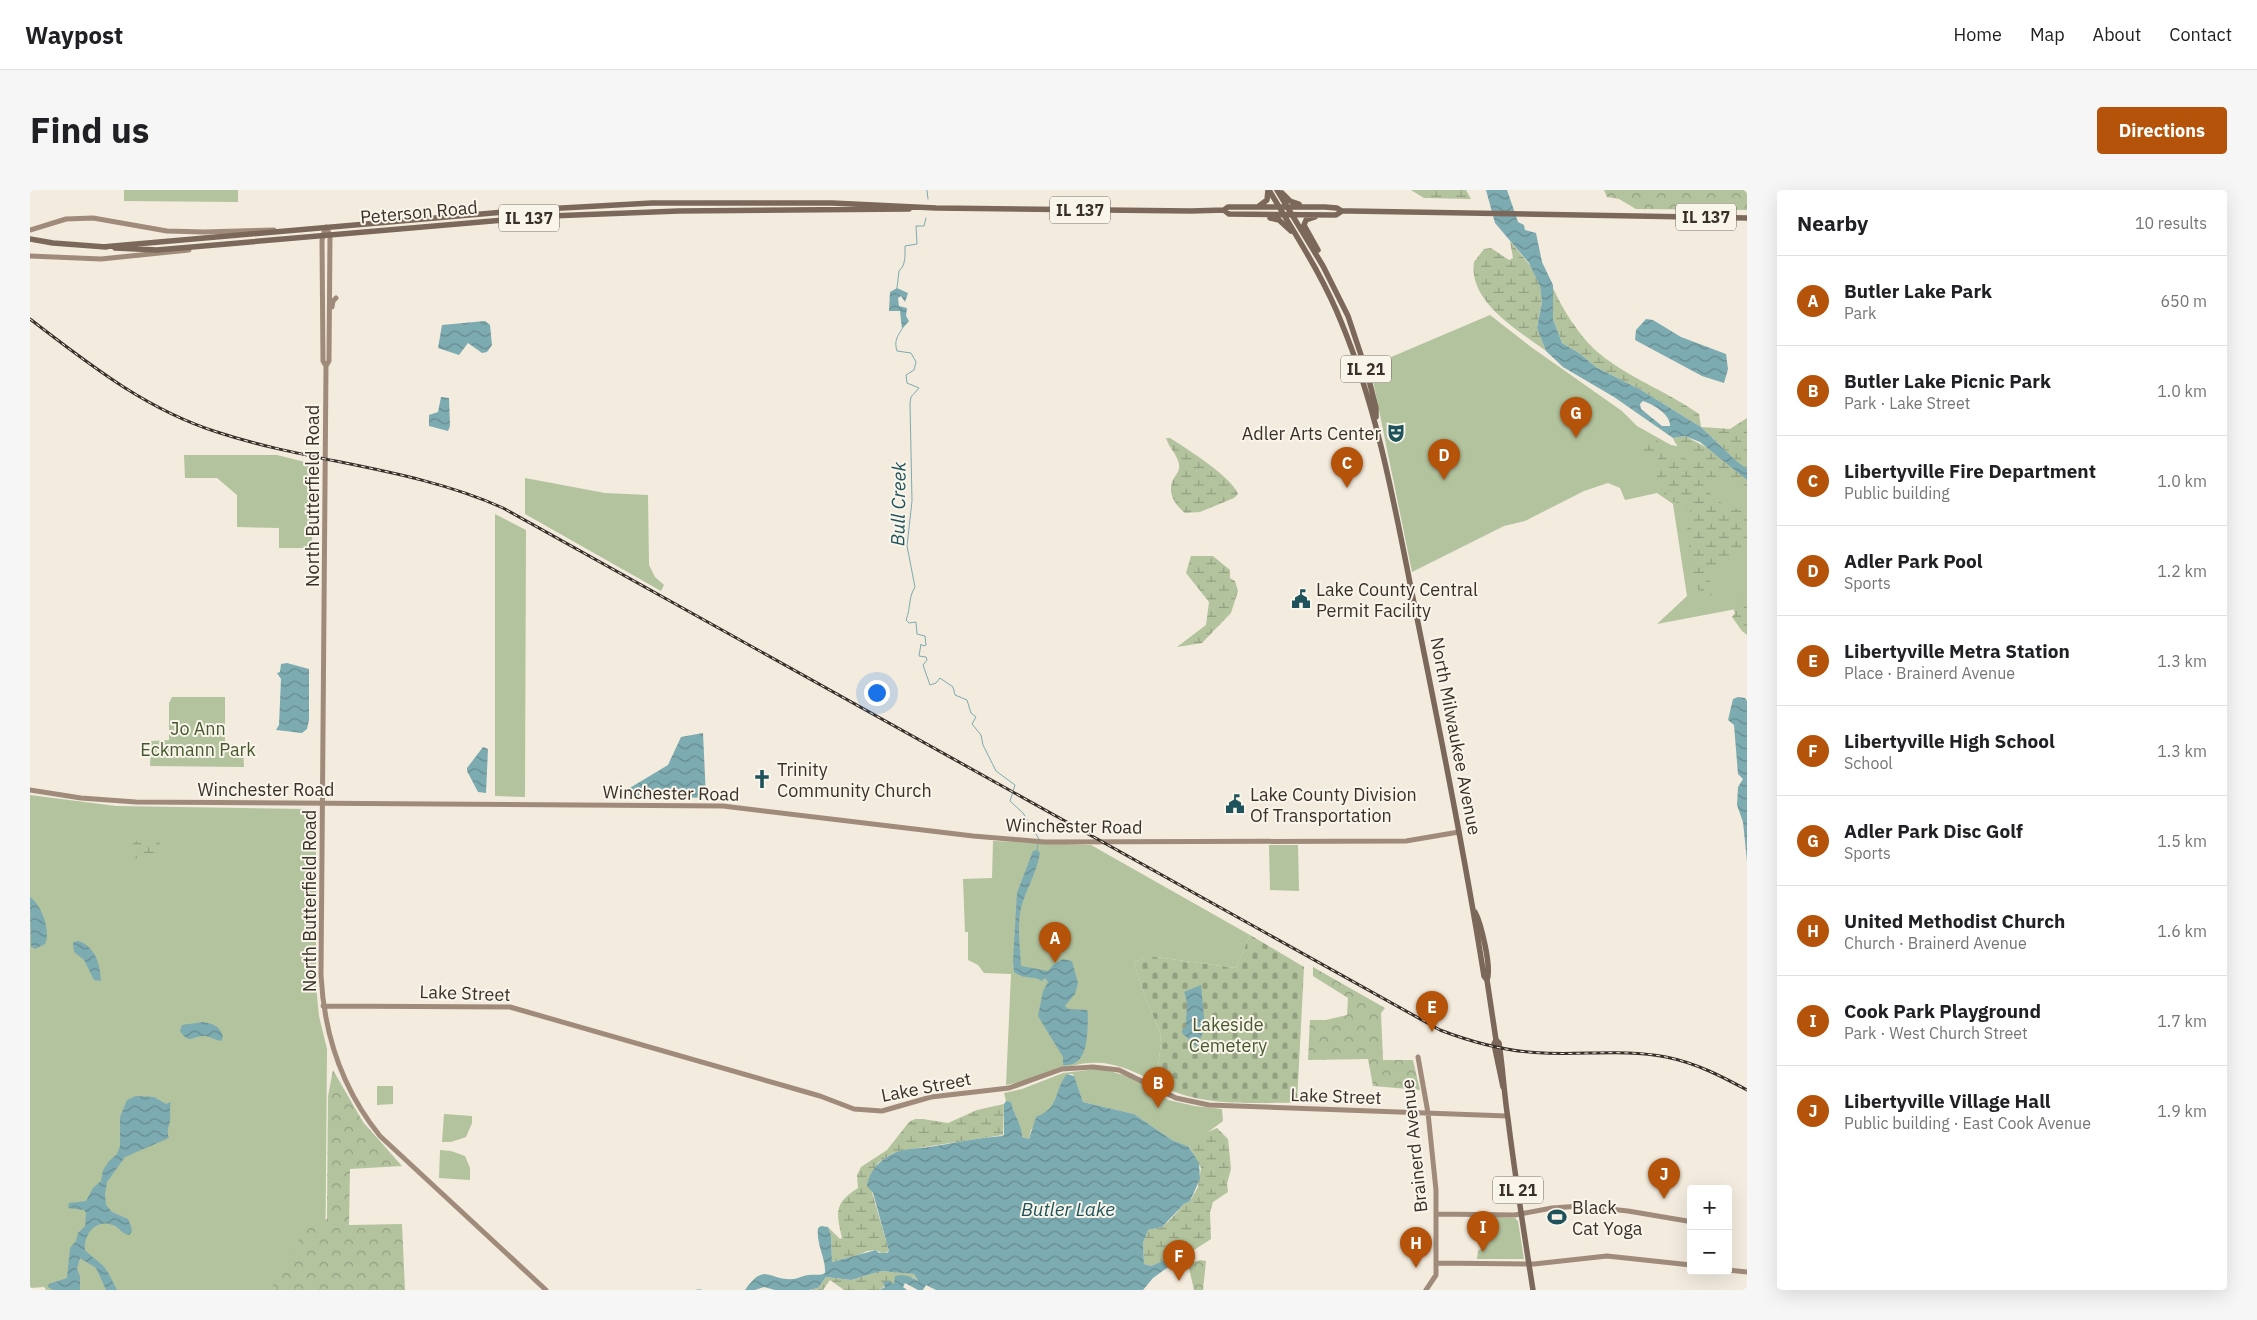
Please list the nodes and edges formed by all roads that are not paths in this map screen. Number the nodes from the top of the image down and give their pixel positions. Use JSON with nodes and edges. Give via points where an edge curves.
{"nodes":[{"id":1,"x":1269,"y":190,"type":"edge"},
{"id":2,"x":1278,"y":190,"type":"edge"},
{"id":3,"x":1256,"y":207,"type":"junction"},
{"id":4,"x":1279,"y":207,"type":"junction"},
{"id":5,"x":1287,"y":207,"type":"junction"},
{"id":6,"x":1325,"y":207,"type":"junction"},
{"id":7,"x":936,"y":208,"type":"junction"},
{"id":8,"x":1224,"y":210,"type":"junction"},
{"id":9,"x":1342,"y":212,"type":"junction"},
{"id":10,"x":1237,"y":214,"type":"junction"},
{"id":11,"x":1283,"y":214,"type":"junction"},
{"id":12,"x":1291,"y":214,"type":"junction"},
{"id":13,"x":1323,"y":215,"type":"junction"},
{"id":14,"x":1747,"y":218,"type":"edge"},
{"id":15,"x":326,"y":227,"type":"junction"},
{"id":16,"x":30,"y":230,"type":"edge"},
{"id":17,"x":294,"y":230,"type":"junction"},
{"id":18,"x":1295,"y":233,"type":"junction"},
{"id":19,"x":326,"y":236,"type":"junction"},
{"id":20,"x":33,"y":239,"type":"edge"},
{"id":21,"x":264,"y":240,"type":"junction"},
{"id":22,"x":102,"y":247,"type":"junction"},
{"id":23,"x":30,"y":256,"type":"edge"},
{"id":24,"x":1323,"y":266,"type":"junction"},
{"id":25,"x":329,"y":295,"type":"junction"},
{"id":26,"x":336,"y":298,"type":"dead end"},
{"id":27,"x":322,"y":306,"type":"junction"},
{"id":28,"x":329,"y":337,"type":"junction"},
{"id":29,"x":326,"y":366,"type":"junction"},
{"id":30,"x":1375,"y":420,"type":"junction"},
{"id":31,"x":30,"y":790,"type":"edge"},
{"id":32,"x":323,"y":803,"type":"junction"},
{"id":33,"x":1459,"y":832,"type":"junction"},
{"id":34,"x":323,"y":1006,"type":"junction"},
{"id":35,"x":1418,"y":1057,"type":"dead end"},
{"id":36,"x":1428,"y":1113,"type":"junction"},
{"id":37,"x":1507,"y":1116,"type":"junction"},
{"id":38,"x":1521,"y":1213,"type":"junction"},
{"id":39,"x":1436,"y":1214,"type":"junction"},
{"id":40,"x":1687,"y":1221,"type":"dead end"},
{"id":41,"x":1437,"y":1263,"type":"junction"},
{"id":42,"x":1529,"y":1264,"type":"junction"},
{"id":43,"x":1687,"y":1265,"type":"edge"},
{"id":44,"x":1732,"y":1270,"type":"edge"},
{"id":45,"x":1747,"y":1272,"type":"edge"},
{"id":46,"x":546,"y":1290,"type":"edge"},
{"id":47,"x":1426,"y":1290,"type":"edge"},
{"id":48,"x":1533,"y":1290,"type":"edge"}],
"edges":[{"from":1,"to":3,"type":"main road","via":[[1267,200]]},
{"from":1,"to":4,"type":"main road","name":"North Milwaukee Avenue","number":"IL 21"},
{"from":2,"to":5,"type":"main road","name":"North Milwaukee Avenue","number":"IL 21"},
{"from":2,"to":6,"type":"main road","via":[[1294,204],[1321,204]]},
{"from":3,"to":4,"type":"main road","name":"Peterson Road","number":"IL 137"},
{"from":3,"to":8,"type":"main road","name":"Peterson Road","number":"IL 137","via":[[1228,207]]},
{"from":4,"to":5,"type":"main road","name":"Peterson Road","number":"IL 137"},
{"from":4,"to":11,"type":"main road","name":"North Milwaukee Avenue","number":"IL 21"},
{"from":5,"to":6,"type":"main road","name":"Peterson Road","number":"IL 137"},
{"from":5,"to":12,"type":"main road","name":"North Milwaukee Avenue","number":"IL 21"},
{"from":6,"to":9,"type":"main road","name":"Peterson Road","number":"IL 137"},
{"from":7,"to":8,"type":"main road","name":"Peterson Road","number":"IL 137"},
{"from":7,"to":15,"type":"main road","name":"Peterson Road","number":"IL 137","via":[[652,203]]},
{"from":7,"to":19,"type":"main road","name":"Peterson Road","number":"IL 137","via":[[626,212]]},
{"from":8,"to":10,"type":"main road","name":"Peterson Road","number":"IL 137"},
{"from":9,"to":13,"type":"main road","number":"IL 137","via":[[1336,216]]},
{"from":9,"to":14,"type":"main road","number":"IL 137"},
{"from":10,"to":11,"type":"main road","name":"Peterson Road","number":"IL 137"},
{"from":10,"to":18,"type":"main road","via":[[1242,218],[1276,218]]},
{"from":11,"to":12,"type":"main road","number":"IL 137"},
{"from":11,"to":18,"type":"main road","name":"North Milwaukee Avenue","number":"IL 21"},
{"from":12,"to":13,"type":"main road","number":"IL 137"},
{"from":12,"to":24,"type":"main road","name":"North Milwaukee Avenue","number":"IL 21"},
{"from":13,"to":24,"type":"main road","via":[[1308,219],[1304,225],[1322,257]]},
{"from":15,"to":17,"type":"main road","name":"Peterson Road","number":"IL 137"},
{"from":15,"to":19,"type":"main road","name":"North Butterfield Road"},
{"from":16,"to":17,"type":"main road","name":"Peterson Road","via":[[66,220],[93,218],[167,231]]},
{"from":17,"to":22,"type":"main road","name":"Peterson Road","number":"IL 137"},
{"from":18,"to":30,"type":"main road","name":"North Milwaukee Avenue","number":"IL 21","via":[[1341,320]]},
{"from":19,"to":21,"type":"main road","name":"Peterson Road","number":"IL 137"},
{"from":19,"to":25,"type":"main road","name":"North Butterfield Road"},
{"from":19,"to":27,"type":"main road","name":"North Butterfield Road"},
{"from":20,"to":22,"type":"main road","number":"IL 137"},
{"from":21,"to":22,"type":"main road","name":"Peterson Road","number":"IL 137","via":[[157,250]]},
{"from":21,"to":23,"type":"main road","name":"Peterson Road","via":[[101,259]]},
{"from":24,"to":30,"type":"main road","name":"North Milwaukee Avenue","number":"IL 21","via":[[1348,316],[1365,363],[1376,408]]},
{"from":25,"to":27,"type":"main road"},
{"from":25,"to":28,"type":"main road","name":"North Butterfield Road"},
{"from":26,"to":28,"type":"main road","via":[[332,305]]},
{"from":27,"to":29,"type":"main road","name":"North Butterfield Road","via":[[323,361]]},
{"from":28,"to":29,"type":"main road","name":"North Butterfield Road"},
{"from":29,"to":32,"type":"main road","name":"North Butterfield Road"},
{"from":30,"to":33,"type":"main road","name":"North Milwaukee Avenue","number":"IL 21"},
{"from":31,"to":32,"type":"main road","name":"Winchester Road","via":[[136,802]]},
{"from":32,"to":33,"type":"main road","name":"Winchester Road","via":[[723,806],[1045,842],[1406,841]]},
{"from":32,"to":34,"type":"main road","name":"North Butterfield Road"},
{"from":33,"to":37,"type":"main road","name":"North Milwaukee Avenue","number":"IL 21","via":[[1487,980],[1495,1052]]},
{"from":34,"to":36,"type":"main road","name":"Lake Street","via":[[510,1007],[868,1112],[948,1094],[1009,1088],[1062,1069],[1093,1067],[1119,1070],[1176,1098],[1201,1104]]},
{"from":34,"to":46,"type":"main road","name":"North Butterfield Road","via":[[337,1062],[375,1130]]},
{"from":35,"to":36,"type":"main road","name":"Brainerd Avenue"},
{"from":36,"to":37,"type":"main road","name":"Lake Street"},
{"from":36,"to":39,"type":"main road","name":"Brainerd Avenue"},
{"from":37,"to":38,"type":"main road","name":"North Milwaukee Avenue","number":"IL 21"},
{"from":38,"to":39,"type":"main road"},
{"from":38,"to":40,"type":"main road","via":[[1581,1206]]},
{"from":38,"to":42,"type":"main road","name":"North Milwaukee Avenue","number":"IL 21"},
{"from":39,"to":41,"type":"main road","name":"Brainerd Avenue"},
{"from":41,"to":42,"type":"main road"},
{"from":41,"to":47,"type":"main road","name":"Brainerd Avenue","via":[[1435,1279]]},
{"from":42,"to":43,"type":"main road","via":[[1606,1256]]},
{"from":42,"to":48,"type":"main road","name":"North Milwaukee Avenue","number":"IL 21"},
{"from":44,"to":45,"type":"main road"}]}
